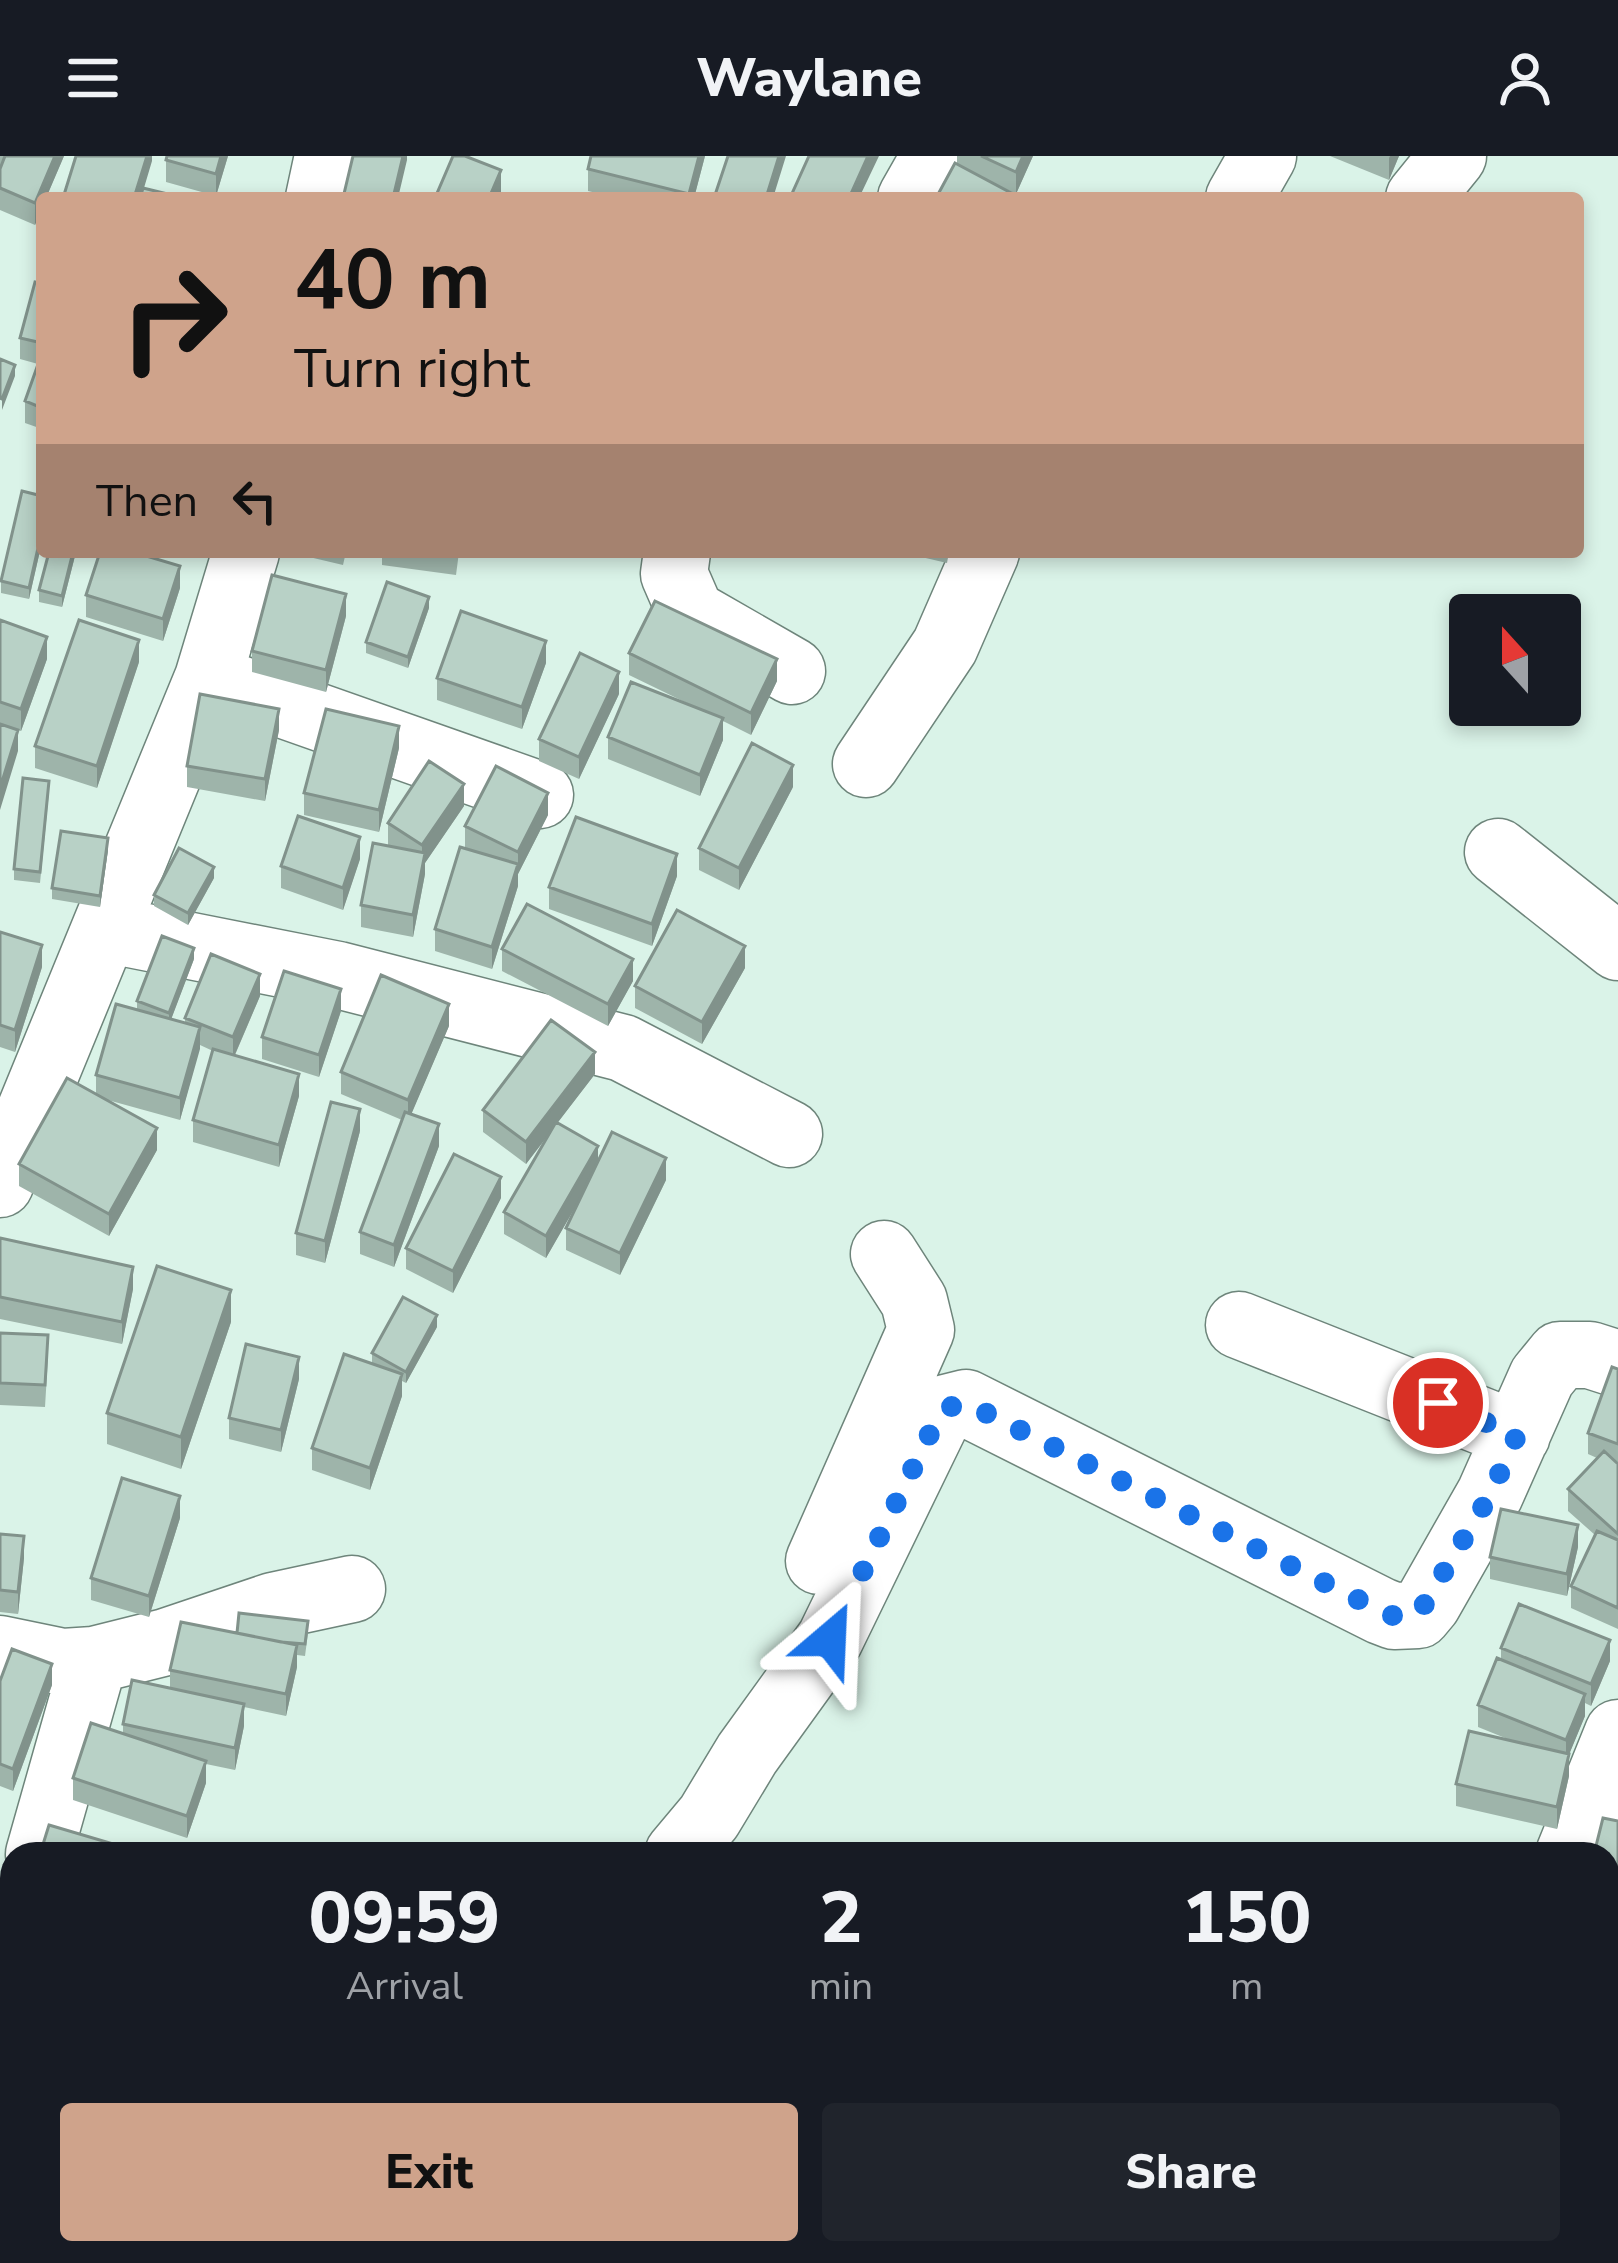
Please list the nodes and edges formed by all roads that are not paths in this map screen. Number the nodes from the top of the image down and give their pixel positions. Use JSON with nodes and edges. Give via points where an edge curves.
{"nodes":[{"id":1,"x":328,"y":156,"type":"edge"},
{"id":2,"x":935,"y":156,"type":"edge"},
{"id":3,"x":1263,"y":156,"type":"edge"},
{"id":4,"x":1454,"y":156,"type":"edge"},
{"id":5,"x":320,"y":192,"type":"edge"},
{"id":6,"x":914,"y":192,"type":"edge"},
{"id":7,"x":1242,"y":192,"type":"edge"},
{"id":8,"x":1424,"y":192,"type":"edge"},
{"id":9,"x":244,"y":558,"type":"edge"},
{"id":10,"x":676,"y":558,"type":"edge"},
{"id":11,"x":983,"y":558,"type":"edge"},
{"id":12,"x":792,"y":671,"type":"dead end"},
{"id":13,"x":208,"y":678,"type":"junction"},
{"id":14,"x":866,"y":764,"type":"dead end"},
{"id":15,"x":540,"y":795,"type":"edge"},
{"id":16,"x":1498,"y":852,"type":"dead end"},
{"id":17,"x":1618,"y":946,"type":"edge"},
{"id":18,"x":79,"y":948,"type":"junction"},
{"id":19,"x":789,"y":1134,"type":"dead end"},
{"id":20,"x":0,"y":1184,"type":"edge"},
{"id":21,"x":884,"y":1254,"type":"dead end"},
{"id":22,"x":1239,"y":1324,"type":"dead end"},
{"id":23,"x":1618,"y":1364,"type":"edge"},
{"id":24,"x":1517,"y":1435,"type":"junction"},
{"id":25,"x":352,"y":1589,"type":"dead end"},
{"id":26,"x":0,"y":1649,"type":"edge"},
{"id":27,"x":94,"y":1660,"type":"junction"},
{"id":28,"x":795,"y":1689,"type":"junction"},
{"id":29,"x":1618,"y":1732,"type":"edge"},
{"id":30,"x":42,"y":1842,"type":"edge"},
{"id":31,"x":689,"y":1842,"type":"edge"},
{"id":32,"x":1574,"y":1842,"type":"edge"}],
"edges":[{"from":1,"to":5,"type":"street"},
{"from":2,"to":6,"type":"street"},
{"from":3,"to":7,"type":"street"},
{"from":4,"to":8,"type":"street"},
{"from":9,"to":13,"type":"street"},
{"from":10,"to":12,"type":"street","via":[[674,574],[691,613]]},
{"from":11,"to":14,"type":"street","via":[[945,646]]},
{"from":13,"to":15,"type":"street"},
{"from":13,"to":18,"type":"street"},
{"from":16,"to":17,"type":"street"},
{"from":18,"to":19,"type":"street","via":[[338,975],[623,1048]]},
{"from":18,"to":20,"type":"street"},
{"from":21,"to":28,"type":"street","via":[[914,1301],[921,1330],[781,1646],[780,1670]]},
{"from":22,"to":24,"type":"street"},
{"from":23,"to":24,"type":"street","via":[[1560,1355]]},
{"from":24,"to":28,"type":"street","via":[[1427,1603],[1418,1615],[1394,1616],[956,1403],[937,1419],[830,1639]]},
{"from":25,"to":27,"type":"street"},
{"from":26,"to":27,"type":"street"},
{"from":27,"to":30,"type":"street"},
{"from":28,"to":31,"type":"street"},
{"from":29,"to":32,"type":"street"}]}
